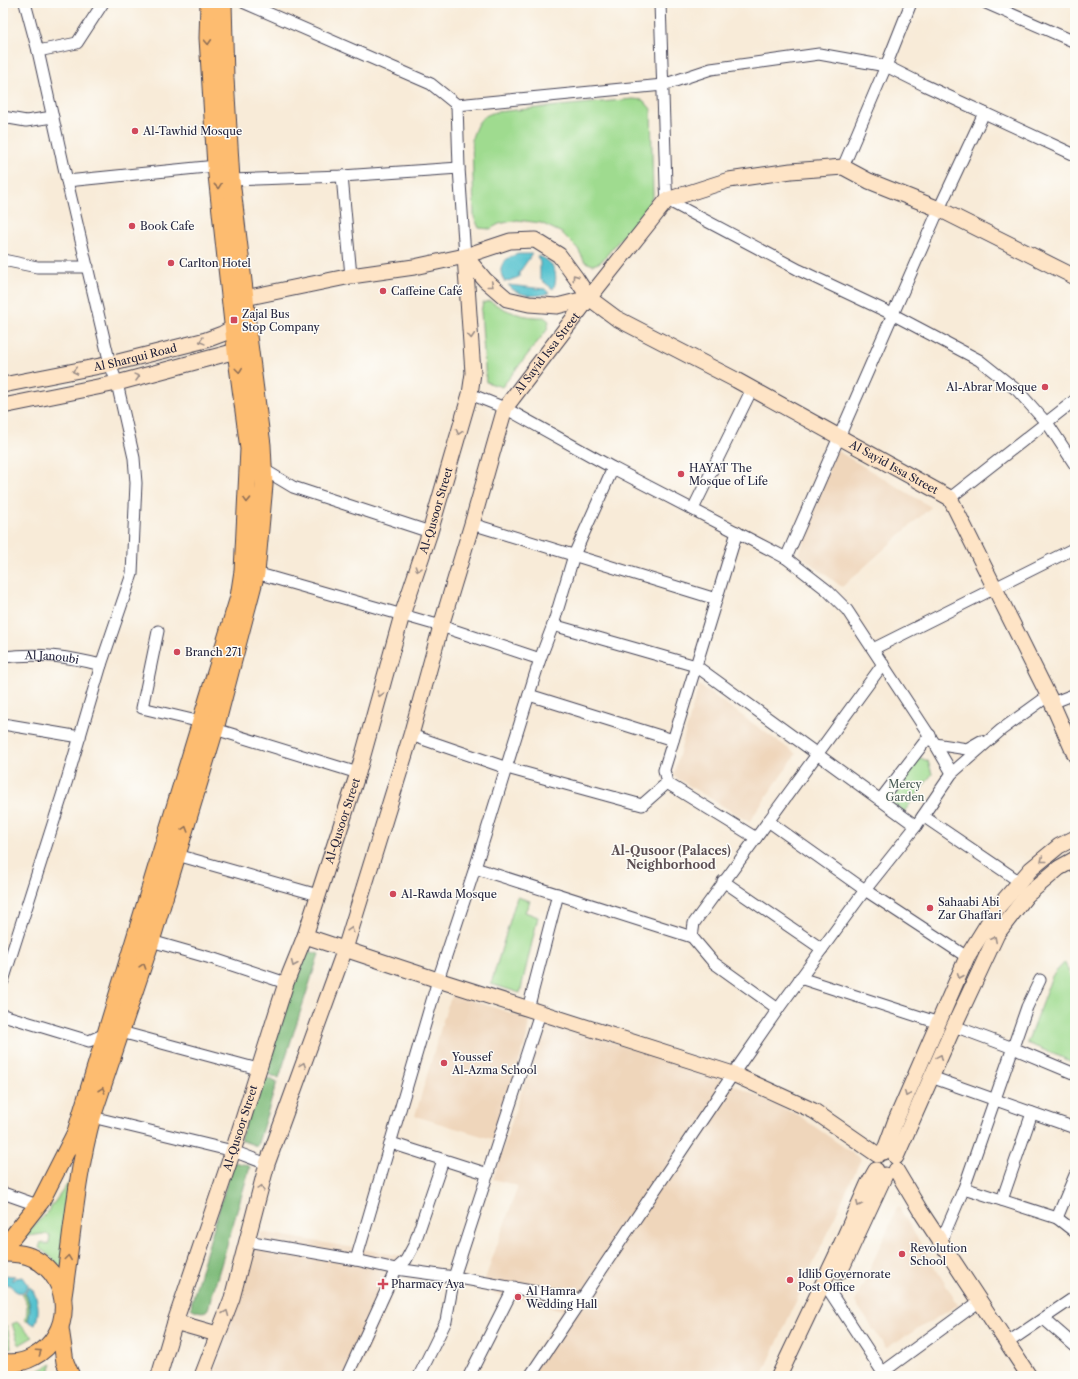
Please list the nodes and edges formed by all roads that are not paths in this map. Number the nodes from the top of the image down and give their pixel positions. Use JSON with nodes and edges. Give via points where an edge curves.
{"nodes":[{"id":1,"x":25,"y":3,"type":"edge"},
{"id":2,"x":104,"y":3,"type":"edge"},
{"id":3,"x":209,"y":3,"type":"edge"},
{"id":4,"x":222,"y":3,"type":"edge"},
{"id":5,"x":245,"y":3,"type":"edge"},
{"id":6,"x":660,"y":3,"type":"edge"},
{"id":7,"x":912,"y":3,"type":"edge"},
{"id":8,"x":986,"y":3,"type":"edge"},
{"id":9,"x":1075,"y":42,"type":"edge"},
{"id":10,"x":38,"y":51,"type":"junction"},
{"id":11,"x":886,"y":66,"type":"junction"},
{"id":12,"x":663,"y":85,"type":"junction"},
{"id":13,"x":457,"y":105,"type":"junction"},
{"id":14,"x":984,"y":113,"type":"junction"},
{"id":15,"x":53,"y":116,"type":"junction"},
{"id":16,"x":3,"y":117,"type":"edge"},
{"id":17,"x":1075,"y":155,"type":"edge"},
{"id":18,"x":216,"y":166,"type":"junction"},
{"id":19,"x":843,"y":167,"type":"junction"},
{"id":20,"x":459,"y":168,"type":"junction"},
{"id":21,"x":342,"y":176,"type":"junction"},
{"id":22,"x":231,"y":180,"type":"junction"},
{"id":23,"x":67,"y":181,"type":"junction"},
{"id":24,"x":667,"y":200,"type":"junction"},
{"id":25,"x":939,"y":208,"type":"junction"},
{"id":26,"x":465,"y":256,"type":"junction"},
{"id":27,"x":3,"y":260,"type":"edge"},
{"id":28,"x":88,"y":267,"type":"junction"},
{"id":29,"x":351,"y":276,"type":"junction"},
{"id":30,"x":1075,"y":277,"type":"edge"},
{"id":31,"x":245,"y":298,"type":"junction"},
{"id":32,"x":589,"y":298,"type":"junction"},
{"id":33,"x":892,"y":314,"type":"junction"},
{"id":34,"x":241,"y":331,"type":"junction"},
{"id":35,"x":236,"y":351,"type":"junction"},
{"id":36,"x":110,"y":364,"type":"junction"},
{"id":37,"x":117,"y":382,"type":"junction"},
{"id":38,"x":3,"y":385,"type":"edge"},
{"id":39,"x":752,"y":389,"type":"junction"},
{"id":40,"x":470,"y":394,"type":"junction"},
{"id":41,"x":1075,"y":400,"type":"edge"},
{"id":42,"x":3,"y":406,"type":"edge"},
{"id":43,"x":504,"y":408,"type":"junction"},
{"id":44,"x":1045,"y":423,"type":"junction"},
{"id":45,"x":838,"y":436,"type":"junction"},
{"id":46,"x":249,"y":449,"type":"junction"},
{"id":47,"x":1075,"y":465,"type":"edge"},
{"id":48,"x":612,"y":468,"type":"junction"},
{"id":49,"x":263,"y":469,"type":"junction"},
{"id":50,"x":950,"y":498,"type":"junction"},
{"id":51,"x":693,"y":509,"type":"junction"},
{"id":52,"x":472,"y":524,"type":"junction"},
{"id":53,"x":430,"y":532,"type":"junction"},
{"id":54,"x":737,"y":532,"type":"junction"},
{"id":55,"x":1075,"y":548,"type":"edge"},
{"id":56,"x":574,"y":555,"type":"junction"},
{"id":57,"x":786,"y":558,"type":"junction"},
{"id":58,"x":256,"y":573,"type":"junction"},
{"id":59,"x":994,"y":588,"type":"junction"},
{"id":60,"x":716,"y":599,"type":"junction"},
{"id":61,"x":402,"y":615,"type":"junction"},
{"id":62,"x":553,"y":625,"type":"junction"},
{"id":63,"x":441,"y":626,"type":"junction"},
{"id":64,"x":158,"y":631,"type":"dead end"},
{"id":65,"x":873,"y":649,"type":"junction"},
{"id":66,"x":3,"y":657,"type":"edge"},
{"id":67,"x":540,"y":658,"type":"junction"},
{"id":68,"x":883,"y":664,"type":"junction"},
{"id":69,"x":101,"y":665,"type":"junction"},
{"id":70,"x":696,"y":666,"type":"junction"},
{"id":71,"x":1075,"y":694,"type":"edge"},
{"id":72,"x":529,"y":695,"type":"junction"},
{"id":73,"x":1050,"y":700,"type":"junction"},
{"id":74,"x":3,"y":724,"type":"edge"},
{"id":75,"x":208,"y":725,"type":"junction"},
{"id":76,"x":1001,"y":730,"type":"junction"},
{"id":77,"x":411,"y":735,"type":"junction"},
{"id":78,"x":80,"y":737,"type":"junction"},
{"id":79,"x":673,"y":740,"type":"junction"},
{"id":80,"x":932,"y":740,"type":"junction"},
{"id":81,"x":816,"y":754,"type":"junction"},
{"id":82,"x":1075,"y":755,"type":"edge"},
{"id":83,"x":507,"y":768,"type":"junction"},
{"id":84,"x":358,"y":773,"type":"junction"},
{"id":85,"x":952,"y":773,"type":"junction"},
{"id":86,"x":667,"y":783,"type":"junction"},
{"id":87,"x":880,"y":800,"type":"junction"},
{"id":88,"x":923,"y":816,"type":"junction"},
{"id":89,"x":768,"y":821,"type":"junction"},
{"id":90,"x":916,"y":826,"type":"junction"},
{"id":91,"x":756,"y":838,"type":"junction"},
{"id":92,"x":1075,"y":838,"type":"edge"},
{"id":93,"x":177,"y":854,"type":"junction"},
{"id":94,"x":1075,"y":859,"type":"edge"},
{"id":95,"x":475,"y":868,"type":"junction"},
{"id":96,"x":724,"y":882,"type":"junction"},
{"id":97,"x":1020,"y":882,"type":"junction"},
{"id":98,"x":865,"y":890,"type":"junction"},
{"id":99,"x":558,"y":894,"type":"junction"},
{"id":100,"x":318,"y":895,"type":"junction"},
{"id":101,"x":305,"y":936,"type":"junction"},
{"id":102,"x":692,"y":937,"type":"junction"},
{"id":103,"x":151,"y":941,"type":"junction"},
{"id":104,"x":345,"y":949,"type":"junction"},
{"id":105,"x":822,"y":950,"type":"junction"},
{"id":106,"x":968,"y":958,"type":"junction"},
{"id":107,"x":800,"y":978,"type":"junction"},
{"id":108,"x":438,"y":980,"type":"junction"},
{"id":109,"x":1040,"y":980,"type":"dead end"},
{"id":110,"x":3,"y":981,"type":"edge"},
{"id":111,"x":286,"y":982,"type":"junction"},
{"id":112,"x":778,"y":1009,"type":"junction"},
{"id":113,"x":534,"y":1011,"type":"junction"},
{"id":114,"x":3,"y":1015,"type":"edge"},
{"id":115,"x":939,"y":1023,"type":"junction"},
{"id":116,"x":954,"y":1026,"type":"junction"},
{"id":117,"x":113,"y":1033,"type":"junction"},
{"id":118,"x":1013,"y":1048,"type":"junction"},
{"id":119,"x":258,"y":1069,"type":"junction"},
{"id":120,"x":733,"y":1074,"type":"junction"},
{"id":121,"x":1075,"y":1074,"type":"edge"},
{"id":122,"x":931,"y":1076,"type":"junction"},
{"id":123,"x":995,"y":1099,"type":"junction"},
{"id":124,"x":1032,"y":1113,"type":"junction"},
{"id":125,"x":92,"y":1117,"type":"junction"},
{"id":126,"x":1075,"y":1128,"type":"edge"},
{"id":127,"x":391,"y":1143,"type":"junction"},
{"id":128,"x":233,"y":1151,"type":"junction"},
{"id":129,"x":443,"y":1160,"type":"junction"},
{"id":130,"x":886,"y":1163,"type":"junction"},
{"id":131,"x":267,"y":1164,"type":"junction"},
{"id":132,"x":488,"y":1174,"type":"junction"},
{"id":133,"x":1075,"y":1175,"type":"edge"},
{"id":134,"x":964,"y":1188,"type":"junction"},
{"id":135,"x":3,"y":1193,"type":"edge"},
{"id":136,"x":1002,"y":1200,"type":"junction"},
{"id":137,"x":37,"y":1205,"type":"junction"},
{"id":138,"x":1057,"y":1218,"type":"junction"},
{"id":139,"x":1075,"y":1232,"type":"edge"},
{"id":140,"x":247,"y":1241,"type":"junction"},
{"id":141,"x":941,"y":1242,"type":"junction"},
{"id":142,"x":3,"y":1249,"type":"edge"},
{"id":143,"x":3,"y":1253,"type":"edge"},
{"id":144,"x":356,"y":1260,"type":"junction"},
{"id":145,"x":396,"y":1269,"type":"junction"},
{"id":146,"x":454,"y":1277,"type":"junction"},
{"id":147,"x":514,"y":1287,"type":"junction"},
{"id":148,"x":830,"y":1292,"type":"junction"},
{"id":149,"x":63,"y":1296,"type":"junction"},
{"id":150,"x":1075,"y":1297,"type":"edge"},
{"id":151,"x":581,"y":1300,"type":"junction"},
{"id":152,"x":980,"y":1301,"type":"junction"},
{"id":153,"x":1044,"y":1319,"type":"junction"},
{"id":154,"x":174,"y":1322,"type":"junction"},
{"id":155,"x":60,"y":1328,"type":"junction"},
{"id":156,"x":217,"y":1334,"type":"junction"},
{"id":157,"x":1007,"y":1343,"type":"junction"},
{"id":158,"x":1075,"y":1346,"type":"edge"},
{"id":159,"x":3,"y":1362,"type":"edge"},
{"id":160,"x":884,"y":1374,"type":"edge"},
{"id":161,"x":70,"y":1376,"type":"edge"},
{"id":162,"x":159,"y":1376,"type":"edge"},
{"id":163,"x":202,"y":1376,"type":"edge"},
{"id":164,"x":347,"y":1376,"type":"edge"},
{"id":165,"x":419,"y":1376,"type":"edge"},
{"id":166,"x":469,"y":1376,"type":"edge"},
{"id":167,"x":530,"y":1376,"type":"edge"},
{"id":168,"x":779,"y":1376,"type":"edge"},
{"id":169,"x":791,"y":1376,"type":"edge"},
{"id":170,"x":1029,"y":1376,"type":"edge"}],
"edges":[{"from":1,"to":10,"type":"street"},
{"from":2,"to":10,"type":"street","via":[[77,43]]},
{"from":3,"to":18,"type":"main road","one_way":true,"via":[[208,38]]},
{"from":4,"to":22,"type":"main road"},
{"from":5,"to":13,"type":"street","via":[[431,84]]},
{"from":6,"to":12,"type":"street"},
{"from":7,"to":11,"type":"street"},
{"from":8,"to":9,"type":"street"},
{"from":10,"to":15,"type":"street"},
{"from":11,"to":12,"type":"street","via":[[819,54],[711,70]]},
{"from":11,"to":14,"type":"street"},
{"from":11,"to":19,"type":"street"},
{"from":12,"to":13,"type":"street"},
{"from":12,"to":24,"type":"street"},
{"from":13,"to":20,"type":"street"},
{"from":14,"to":17,"type":"street"},
{"from":14,"to":25,"type":"street"},
{"from":15,"to":16,"type":"street","via":[[26,121]]},
{"from":15,"to":23,"type":"street"},
{"from":18,"to":23,"type":"street"},
{"from":18,"to":34,"type":"main road","one_way":true},
{"from":19,"to":24,"type":"street","via":[[729,180]]},
{"from":19,"to":25,"type":"street","via":[[869,181]]},
{"from":20,"to":21,"type":"street"},
{"from":20,"to":26,"type":"street"},
{"from":21,"to":22,"type":"street"},
{"from":21,"to":29,"type":"street"},
{"from":22,"to":31,"type":"main road"},
{"from":23,"to":28,"type":"street"},
{"from":24,"to":32,"type":"street"},
{"from":24,"to":33,"type":"street","via":[[799,270]]},
{"from":25,"to":30,"type":"street"},
{"from":25,"to":33,"type":"street"},
{"from":26,"to":29,"type":"street","via":[[414,267]]},
{"from":26,"to":32,"type":"street","name":"Al Sayid Issa Street","one_way":true,"via":[[485,280],[507,299],[557,306]]},
{"from":32,"to":26,"type":"street","name":"Al Sayid Issa Street","one_way":true,"via":[[559,255],[535,240],[510,241]]},
{"from":26,"to":40,"type":"street","name":"Al-Qusoor Street","one_way":true,"via":[[473,373]]},
{"from":27,"to":28,"type":"street","via":[[37,267]]},
{"from":28,"to":36,"type":"street"},
{"from":29,"to":31,"type":"street"},
{"from":31,"to":34,"type":"main road"},
{"from":32,"to":39,"type":"street","name":"Al Sayid Issa Street","via":[[616,318]]},
{"from":32,"to":43,"type":"street","name":"Al Sayid Issa Street"},
{"from":33,"to":44,"type":"street","via":[[979,360],[1018,391]]},
{"from":33,"to":45,"type":"street"},
{"from":34,"to":35,"type":"main road"},
{"from":34,"to":36,"type":"street","name":"Al Sharqui Road","one_way":true},
{"from":34,"to":49,"type":"main road","via":[[262,445]]},
{"from":37,"to":35,"type":"street","one_way":true},
{"from":35,"to":46,"type":"main road","one_way":true},
{"from":36,"to":37,"type":"street"},
{"from":36,"to":38,"type":"street","name":"Al Sharqui Road","one_way":true},
{"from":37,"to":42,"type":"street"},
{"from":37,"to":69,"type":"street","via":[[134,458],[136,483],[132,574]]},
{"from":39,"to":45,"type":"street","name":"Al Sayid Issa Street"},
{"from":39,"to":51,"type":"street"},
{"from":40,"to":43,"type":"street"},
{"from":40,"to":53,"type":"street","name":"Al-Qusoor Street","one_way":true},
{"from":41,"to":44,"type":"street"},
{"from":43,"to":48,"type":"street"},
{"from":43,"to":52,"type":"street"},
{"from":44,"to":47,"type":"street"},
{"from":44,"to":50,"type":"street"},
{"from":45,"to":50,"type":"street","name":"Al Sayid Issa Street"},
{"from":45,"to":57,"type":"street"},
{"from":46,"to":49,"type":"street"},
{"from":46,"to":75,"type":"main road","one_way":true,"via":[[243,571]]},
{"from":48,"to":51,"type":"street"},
{"from":48,"to":56,"type":"street"},
{"from":49,"to":53,"type":"street","via":[[293,487]]},
{"from":49,"to":58,"type":"main road","via":[[264,485]]},
{"from":50,"to":59,"type":"street","name":"Al Sayid Issa Street"},
{"from":51,"to":54,"type":"street"},
{"from":52,"to":56,"type":"street"},
{"from":52,"to":63,"type":"street"},
{"from":53,"to":61,"type":"street","name":"Al-Qusoor Street","one_way":true},
{"from":54,"to":57,"type":"street"},
{"from":54,"to":60,"type":"street"},
{"from":55,"to":59,"type":"street"},
{"from":56,"to":60,"type":"street"},
{"from":56,"to":62,"type":"street"},
{"from":57,"to":65,"type":"street","via":[[828,590],[847,610]]},
{"from":58,"to":61,"type":"street"},
{"from":58,"to":75,"type":"main road"},
{"from":59,"to":65,"type":"street"},
{"from":59,"to":73,"type":"street","name":"Al Sayid Issa Street"},
{"from":60,"to":70,"type":"street"},
{"from":61,"to":63,"type":"street"},
{"from":61,"to":84,"type":"street","name":"Al-Qusoor Street","one_way":true},
{"from":62,"to":67,"type":"street"},
{"from":62,"to":70,"type":"street"},
{"from":63,"to":67,"type":"street"},
{"from":63,"to":77,"type":"street"},
{"from":64,"to":75,"type":"street","via":[[142,708]]},
{"from":65,"to":68,"type":"street"},
{"from":66,"to":69,"type":"street","name":"Al Janoubi","via":[[58,656]]},
{"from":67,"to":72,"type":"street"},
{"from":68,"to":80,"type":"street"},
{"from":68,"to":81,"type":"street"},
{"from":69,"to":78,"type":"street"},
{"from":70,"to":79,"type":"street"},
{"from":70,"to":81,"type":"street"},
{"from":71,"to":73,"type":"street"},
{"from":72,"to":79,"type":"street"},
{"from":72,"to":83,"type":"street"},
{"from":73,"to":76,"type":"street"},
{"from":73,"to":82,"type":"street","name":"Al Sayid Issa Street"},
{"from":74,"to":78,"type":"street"},
{"from":75,"to":84,"type":"street"},
{"from":93,"to":75,"type":"main road","one_way":true},
{"from":75,"to":117,"type":"main road"},
{"from":76,"to":80,"type":"street","via":[[967,749]]},
{"from":76,"to":85,"type":"street"},
{"from":77,"to":83,"type":"street"},
{"from":104,"to":77,"type":"street","one_way":true},
{"from":78,"to":110,"type":"street"},
{"from":79,"to":86,"type":"street","via":[[664,770]]},
{"from":80,"to":85,"type":"street"},
{"from":80,"to":87,"type":"street"},
{"from":81,"to":87,"type":"street"},
{"from":81,"to":89,"type":"street"},
{"from":83,"to":86,"type":"street","via":[[642,806]]},
{"from":83,"to":95,"type":"street"},
{"from":84,"to":100,"type":"street","name":"Al-Qusoor Street"},
{"from":85,"to":88,"type":"street"},
{"from":86,"to":91,"type":"street"},
{"from":87,"to":90,"type":"street"},
{"from":88,"to":90,"type":"street"},
{"from":88,"to":97,"type":"street"},
{"from":89,"to":91,"type":"street"},
{"from":89,"to":98,"type":"street"},
{"from":90,"to":98,"type":"street"},
{"from":91,"to":96,"type":"street"},
{"from":92,"to":97,"type":"street","one_way":true,"via":[[1059,846],[1031,869]]},
{"from":93,"to":100,"type":"street"},
{"from":93,"to":103,"type":"main road"},
{"from":116,"to":94,"type":"street","one_way":true,"via":[[997,934],[1027,895],[1059,868]]},
{"from":95,"to":99,"type":"street"},
{"from":95,"to":108,"type":"street"},
{"from":96,"to":102,"type":"street","via":[[694,923]]},
{"from":96,"to":105,"type":"street"},
{"from":97,"to":106,"type":"street","via":[[998,907]]},
{"from":98,"to":105,"type":"street"},
{"from":98,"to":106,"type":"street"},
{"from":99,"to":102,"type":"street"},
{"from":99,"to":113,"type":"street"},
{"from":100,"to":101,"type":"street","name":"Al-Qusoor Street"},
{"from":101,"to":104,"type":"street"},
{"from":101,"to":111,"type":"street","name":"Al-Qusoor Street","one_way":true},
{"from":102,"to":112,"type":"street","via":[[714,963]]},
{"from":103,"to":111,"type":"street"},
{"from":117,"to":103,"type":"main road","one_way":true},
{"from":104,"to":108,"type":"street"},
{"from":131,"to":104,"type":"street","one_way":true},
{"from":105,"to":107,"type":"street"},
{"from":106,"to":115,"type":"street","one_way":true},
{"from":107,"to":112,"type":"street"},
{"from":107,"to":115,"type":"street"},
{"from":108,"to":113,"type":"street"},
{"from":108,"to":127,"type":"street"},
{"from":109,"to":118,"type":"street","via":[[1027,1007]]},
{"from":111,"to":119,"type":"street","name":"Al-Qusoor Street"},
{"from":112,"to":120,"type":"street"},
{"from":113,"to":120,"type":"street"},
{"from":113,"to":132,"type":"street"},
{"from":114,"to":117,"type":"street","via":[[89,1041]]},
{"from":115,"to":130,"type":"street","one_way":true,"via":[[895,1122]]},
{"from":116,"to":118,"type":"street"},
{"from":122,"to":116,"type":"street","one_way":true},
{"from":117,"to":119,"type":"street"},
{"from":125,"to":117,"type":"main road","one_way":true},
{"from":117,"to":137,"type":"main road","via":[[76,1132]]},
{"from":118,"to":121,"type":"street"},
{"from":118,"to":123,"type":"street"},
{"from":119,"to":128,"type":"street","name":"Al-Qusoor Street"},
{"from":120,"to":130,"type":"street","via":[[814,1111]]},
{"from":120,"to":151,"type":"street"},
{"from":122,"to":123,"type":"street"},
{"from":122,"to":130,"type":"street"},
{"from":123,"to":124,"type":"street"},
{"from":123,"to":134,"type":"street"},
{"from":124,"to":126,"type":"street"},
{"from":124,"to":136,"type":"street"},
{"from":125,"to":128,"type":"street"},
{"from":149,"to":125,"type":"main road","one_way":true,"via":[[78,1182]]},
{"from":127,"to":129,"type":"street"},
{"from":127,"to":144,"type":"street"},
{"from":128,"to":131,"type":"street"},
{"from":128,"to":154,"type":"street","name":"Al-Qusoor Street"},
{"from":129,"to":132,"type":"street"},
{"from":129,"to":145,"type":"street","via":[[414,1245],[406,1260]]},
{"from":130,"to":141,"type":"street"},
{"from":130,"to":148,"type":"street"},
{"from":130,"to":168,"type":"street","one_way":true,"via":[[868,1184]]},
{"from":140,"to":131,"type":"street","one_way":true},
{"from":132,"to":146,"type":"street"},
{"from":133,"to":138,"type":"street"},
{"from":134,"to":136,"type":"street"},
{"from":134,"to":141,"type":"street"},
{"from":135,"to":137,"type":"street"},
{"from":136,"to":138,"type":"street"},
{"from":137,"to":142,"type":"main road"},
{"from":138,"to":139,"type":"street"},
{"from":140,"to":144,"type":"street"},
{"from":156,"to":140,"type":"street","one_way":true,"via":[[232,1298]]},
{"from":141,"to":152,"type":"street"},
{"from":143,"to":149,"type":"main road","via":[[17,1253],[33,1258],[57,1281]]},
{"from":144,"to":145,"type":"street"},
{"from":145,"to":146,"type":"street"},
{"from":145,"to":164,"type":"street"},
{"from":146,"to":147,"type":"street"},
{"from":146,"to":165,"type":"street","via":[[446,1321]]},
{"from":147,"to":151,"type":"street"},
{"from":147,"to":166,"type":"street"},
{"from":148,"to":160,"type":"street"},
{"from":148,"to":169,"type":"street"},
{"from":149,"to":155,"type":"main road","via":[[64,1313]]},
{"from":150,"to":153,"type":"street"},
{"from":151,"to":167,"type":"street"},
{"from":152,"to":157,"type":"street"},
{"from":152,"to":160,"type":"street"},
{"from":153,"to":157,"type":"street"},
{"from":153,"to":158,"type":"street"},
{"from":154,"to":156,"type":"street"},
{"from":154,"to":162,"type":"street","name":"Al-Qusoor Street"},
{"from":159,"to":155,"type":"main road","one_way":true,"via":[[26,1360],[41,1353]]},
{"from":155,"to":161,"type":"main road","via":[[65,1362]]},
{"from":156,"to":163,"type":"street"},
{"from":157,"to":170,"type":"street"}]}
